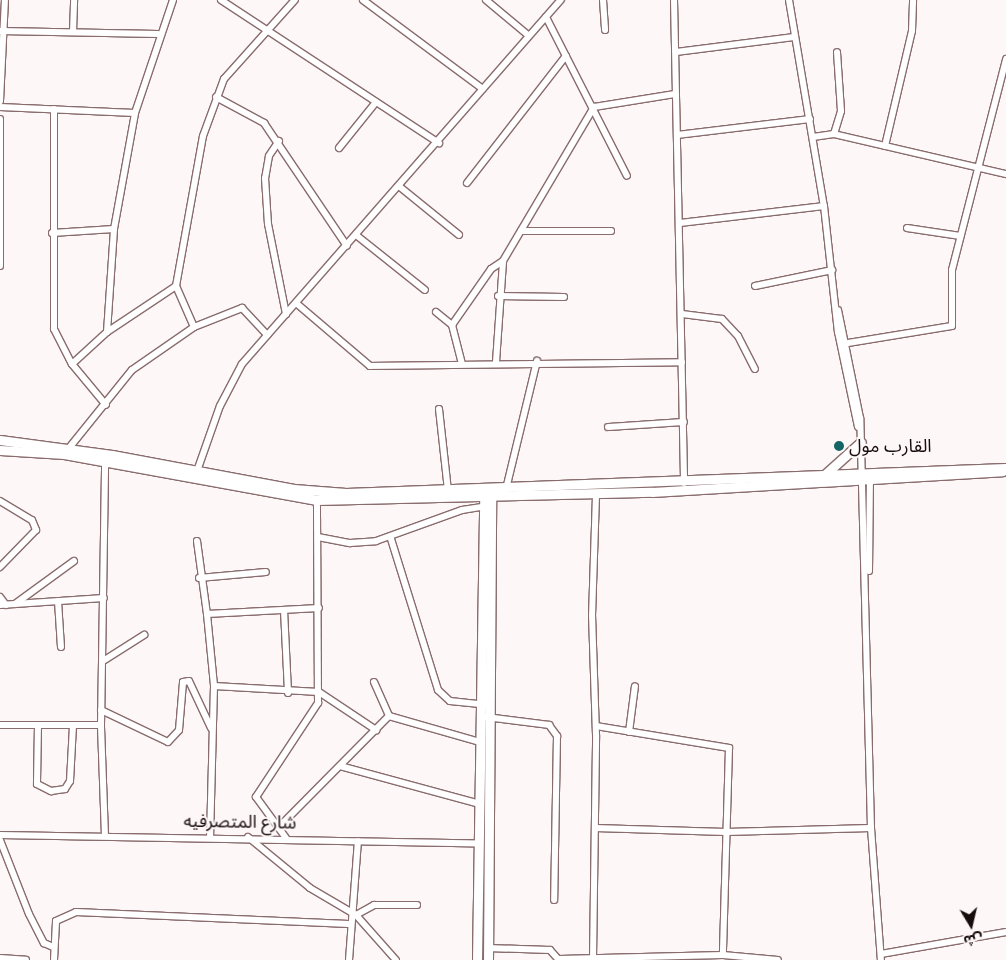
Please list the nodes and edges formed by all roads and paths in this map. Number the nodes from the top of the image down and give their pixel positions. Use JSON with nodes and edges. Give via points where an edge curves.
{"nodes":[{"id":1,"x":5,"y":0,"type":"edge"},
{"id":2,"x":74,"y":0,"type":"edge"},
{"id":3,"x":173,"y":0,"type":"edge"},
{"id":4,"x":220,"y":0,"type":"edge"},
{"id":5,"x":295,"y":0,"type":"edge"},
{"id":6,"x":363,"y":0,"type":"edge"},
{"id":7,"x":486,"y":0,"type":"edge"},
{"id":8,"x":561,"y":0,"type":"edge"},
{"id":9,"x":603,"y":0,"type":"edge"},
{"id":10,"x":674,"y":0,"type":"edge"},
{"id":11,"x":789,"y":0,"type":"edge"},
{"id":12,"x":913,"y":0,"type":"edge"},
{"id":13,"x":546,"y":17,"type":"junction"},
{"id":14,"x":2,"y":30,"type":"edge"},
{"id":15,"x":605,"y":30,"type":"dead end"},
{"id":16,"x":264,"y":31,"type":"junction"},
{"id":17,"x":73,"y":32,"type":"junction"},
{"id":18,"x":158,"y":34,"type":"junction"},
{"id":19,"x":528,"y":35,"type":"junction"},
{"id":20,"x":794,"y":37,"type":"junction"},
{"id":21,"x":676,"y":52,"type":"junction"},
{"id":22,"x":837,"y":52,"type":"dead end"},
{"id":23,"x":566,"y":56,"type":"junction"},
{"id":24,"x":1006,"y":59,"type":"edge"},
{"id":25,"x":483,"y":89,"type":"junction"},
{"id":26,"x":675,"y":94,"type":"junction"},
{"id":27,"x":216,"y":97,"type":"junction"},
{"id":28,"x":0,"y":101,"type":"edge"},
{"id":29,"x":376,"y":102,"type":"junction"},
{"id":30,"x":0,"y":107,"type":"edge"},
{"id":31,"x":594,"y":108,"type":"junction"},
{"id":32,"x":54,"y":109,"type":"junction"},
{"id":33,"x":135,"y":113,"type":"junction"},
{"id":34,"x":0,"y":119,"type":"edge"},
{"id":35,"x":810,"y":119,"type":"junction"},
{"id":36,"x":834,"y":134,"type":"junction"},
{"id":37,"x":677,"y":135,"type":"junction"},
{"id":38,"x":813,"y":137,"type":"junction"},
{"id":39,"x":279,"y":141,"type":"junction"},
{"id":40,"x":440,"y":143,"type":"junction"},
{"id":41,"x":885,"y":146,"type":"junction"},
{"id":42,"x":339,"y":148,"type":"dead end"},
{"id":43,"x":975,"y":168,"type":"junction"},
{"id":44,"x":1006,"y":174,"type":"edge"},
{"id":45,"x":627,"y":176,"type":"dead end"},
{"id":46,"x":467,"y":182,"type":"dead end"},
{"id":47,"x":1,"y":187,"type":"edge"},
{"id":48,"x":400,"y":187,"type":"junction"},
{"id":49,"x":824,"y":206,"type":"junction"},
{"id":50,"x":680,"y":223,"type":"junction"},
{"id":51,"x":907,"y":228,"type":"dead end"},
{"id":52,"x":114,"y":229,"type":"junction"},
{"id":53,"x":521,"y":231,"type":"junction"},
{"id":54,"x":611,"y":231,"type":"dead end"},
{"id":55,"x":52,"y":233,"type":"junction"},
{"id":56,"x":459,"y":234,"type":"dead end"},
{"id":57,"x":356,"y":235,"type":"junction"},
{"id":58,"x":960,"y":236,"type":"junction"},
{"id":59,"x":347,"y":246,"type":"junction"},
{"id":60,"x":503,"y":261,"type":"junction"},
{"id":61,"x":0,"y":266,"type":"edge"},
{"id":62,"x":832,"y":270,"type":"junction"},
{"id":63,"x":176,"y":286,"type":"junction"},
{"id":64,"x":755,"y":286,"type":"dead end"},
{"id":65,"x":425,"y":290,"type":"dead end"},
{"id":66,"x":498,"y":296,"type":"junction"},
{"id":67,"x":564,"y":297,"type":"dead end"},
{"id":68,"x":296,"y":303,"type":"junction"},
{"id":69,"x":838,"y":310,"type":"junction"},
{"id":70,"x":436,"y":312,"type":"dead end"},
{"id":71,"x":286,"y":314,"type":"junction"},
{"id":72,"x":682,"y":314,"type":"junction"},
{"id":73,"x":452,"y":324,"type":"junction"},
{"id":74,"x":194,"y":328,"type":"junction"},
{"id":75,"x":107,"y":332,"type":"junction"},
{"id":76,"x":267,"y":335,"type":"junction"},
{"id":77,"x":848,"y":343,"type":"junction"},
{"id":78,"x":537,"y":361,"type":"junction"},
{"id":79,"x":496,"y":362,"type":"junction"},
{"id":80,"x":682,"y":362,"type":"junction"},
{"id":81,"x":72,"y":364,"type":"junction"},
{"id":82,"x":462,"y":364,"type":"junction"},
{"id":83,"x":755,"y":369,"type":"dead end"},
{"id":84,"x":106,"y":404,"type":"junction"},
{"id":85,"x":439,"y":409,"type":"dead end"},
{"id":86,"x":684,"y":422,"type":"junction"},
{"id":87,"x":608,"y":426,"type":"dead end"},
{"id":88,"x":859,"y":430,"type":"junction"},
{"id":89,"x":0,"y":440,"type":"edge"},
{"id":90,"x":861,"y":442,"type":"junction"},
{"id":91,"x":69,"y":448,"type":"junction"},
{"id":92,"x":0,"y":450,"type":"edge"},
{"id":93,"x":105,"y":462,"type":"junction"},
{"id":94,"x":1006,"y":470,"type":"edge"},
{"id":95,"x":196,"y":474,"type":"junction"},
{"id":96,"x":822,"y":477,"type":"junction"},
{"id":97,"x":866,"y":477,"type":"junction"},
{"id":98,"x":684,"y":483,"type":"junction"},
{"id":99,"x":506,"y":489,"type":"junction"},
{"id":100,"x":448,"y":490,"type":"junction"},
{"id":101,"x":487,"y":493,"type":"junction"},
{"id":102,"x":596,"y":494,"type":"junction"},
{"id":103,"x":317,"y":500,"type":"junction"},
{"id":104,"x":0,"y":501,"type":"edge"},
{"id":105,"x":482,"y":508,"type":"junction"},
{"id":106,"x":318,"y":537,"type":"junction"},
{"id":107,"x":391,"y":539,"type":"junction"},
{"id":108,"x":196,"y":541,"type":"dead end"},
{"id":109,"x":74,"y":561,"type":"dead end"},
{"id":110,"x":0,"y":567,"type":"edge"},
{"id":111,"x":266,"y":572,"type":"dead end"},
{"id":112,"x":199,"y":578,"type":"junction"},
{"id":113,"x":0,"y":597,"type":"edge"},
{"id":114,"x":104,"y":598,"type":"junction"},
{"id":115,"x":58,"y":601,"type":"junction"},
{"id":116,"x":15,"y":604,"type":"junction"},
{"id":117,"x":3,"y":605,"type":"edge"},
{"id":118,"x":319,"y":608,"type":"junction"},
{"id":119,"x":284,"y":610,"type":"junction"},
{"id":120,"x":207,"y":614,"type":"junction"},
{"id":121,"x":144,"y":635,"type":"dead end"},
{"id":122,"x":61,"y":647,"type":"dead end"},
{"id":123,"x":103,"y":661,"type":"junction"},
{"id":124,"x":374,"y":682,"type":"dead end"},
{"id":125,"x":214,"y":686,"type":"junction"},
{"id":126,"x":635,"y":686,"type":"dead end"},
{"id":127,"x":320,"y":692,"type":"junction"},
{"id":128,"x":288,"y":693,"type":"junction"},
{"id":129,"x":480,"y":704,"type":"junction"},
{"id":130,"x":102,"y":710,"type":"junction"},
{"id":131,"x":389,"y":716,"type":"junction"},
{"id":132,"x":480,"y":717,"type":"junction"},
{"id":133,"x":490,"y":717,"type":"junction"},
{"id":134,"x":0,"y":725,"type":"edge"},
{"id":135,"x":38,"y":725,"type":"junction"},
{"id":136,"x":73,"y":725,"type":"junction"},
{"id":137,"x":101,"y":725,"type":"junction"},
{"id":138,"x":596,"y":726,"type":"junction"},
{"id":139,"x":212,"y":729,"type":"junction"},
{"id":140,"x":376,"y":730,"type":"junction"},
{"id":141,"x":629,"y":732,"type":"junction"},
{"id":142,"x":480,"y":742,"type":"junction"},
{"id":143,"x":340,"y":766,"type":"junction"},
{"id":144,"x":480,"y":804,"type":"junction"},
{"id":145,"x":281,"y":825,"type":"junction"},
{"id":146,"x":595,"y":828,"type":"junction"},
{"id":147,"x":871,"y":828,"type":"junction"},
{"id":148,"x":726,"y":832,"type":"junction"},
{"id":149,"x":0,"y":835,"type":"edge"},
{"id":150,"x":105,"y":836,"type":"junction"},
{"id":151,"x":210,"y":837,"type":"junction"},
{"id":152,"x":248,"y":837,"type":"junction"},
{"id":153,"x":286,"y":838,"type":"junction"},
{"id":154,"x":0,"y":840,"type":"edge"},
{"id":155,"x":358,"y":841,"type":"junction"},
{"id":156,"x":480,"y":843,"type":"junction"},
{"id":157,"x":554,"y":900,"type":"dead end"},
{"id":158,"x":418,"y":905,"type":"dead end"},
{"id":159,"x":356,"y":915,"type":"junction"},
{"id":160,"x":349,"y":924,"type":"junction"},
{"id":161,"x":1006,"y":932,"type":"edge"},
{"id":162,"x":53,"y":947,"type":"junction"},
{"id":163,"x":488,"y":948,"type":"junction"},
{"id":164,"x":723,"y":955,"type":"junction"},
{"id":165,"x":881,"y":957,"type":"edge"},
{"id":166,"x":0,"y":958,"type":"edge"},
{"id":167,"x":593,"y":959,"type":"edge"},
{"id":168,"x":667,"y":959,"type":"edge"},
{"id":169,"x":26,"y":960,"type":"edge"},
{"id":170,"x":54,"y":960,"type":"edge"},
{"id":171,"x":349,"y":960,"type":"edge"},
{"id":172,"x":396,"y":960,"type":"edge"},
{"id":173,"x":477,"y":960,"type":"edge"},
{"id":174,"x":488,"y":960,"type":"edge"},
{"id":175,"x":559,"y":960,"type":"edge"},
{"id":176,"x":778,"y":960,"type":"edge"}],
"edges":[{"from":1,"to":14,"type":"street"},
{"from":2,"to":17,"type":"street"},
{"from":3,"to":18,"type":"street"},
{"from":4,"to":16,"type":"street"},
{"from":5,"to":16,"type":"street"},
{"from":6,"to":25,"type":"street"},
{"from":7,"to":19,"type":"street"},
{"from":8,"to":13,"type":"street"},
{"from":9,"to":15,"type":"street"},
{"from":10,"to":21,"type":"street"},
{"from":11,"to":20,"type":"street"},
{"from":12,"to":41,"type":"street","via":[[912,31]]},
{"from":13,"to":19,"type":"street"},
{"from":13,"to":23,"type":"street"},
{"from":14,"to":17,"type":"street"},
{"from":14,"to":28,"type":"street"},
{"from":16,"to":27,"type":"street","via":[[232,67]]},
{"from":16,"to":29,"type":"street"},
{"from":17,"to":18,"type":"street"},
{"from":18,"to":33,"type":"street"},
{"from":19,"to":25,"type":"street"},
{"from":20,"to":21,"type":"street"},
{"from":20,"to":35,"type":"street"},
{"from":21,"to":26,"type":"street"},
{"from":22,"to":36,"type":"street","via":[[841,111]]},
{"from":23,"to":31,"type":"street"},
{"from":23,"to":46,"type":"street"},
{"from":24,"to":43,"type":"street"},
{"from":25,"to":40,"type":"street"},
{"from":26,"to":31,"type":"street"},
{"from":26,"to":37,"type":"street"},
{"from":27,"to":39,"type":"street","via":[[253,114]]},
{"from":27,"to":63,"type":"street","via":[[196,162]]},
{"from":29,"to":40,"type":"street"},
{"from":29,"to":42,"type":"street"},
{"from":30,"to":32,"type":"street"},
{"from":31,"to":45,"type":"street"},
{"from":31,"to":53,"type":"street"},
{"from":32,"to":33,"type":"street"},
{"from":32,"to":55,"type":"street"},
{"from":33,"to":52,"type":"street"},
{"from":34,"to":47,"type":"street"},
{"from":35,"to":37,"type":"street"},
{"from":35,"to":38,"type":"street"},
{"from":36,"to":38,"type":"street"},
{"from":36,"to":41,"type":"street"},
{"from":37,"to":50,"type":"street"},
{"from":38,"to":49,"type":"street"},
{"from":39,"to":59,"type":"street"},
{"from":39,"to":71,"type":"street","via":[[269,156],[266,187],[268,224]]},
{"from":40,"to":48,"type":"street"},
{"from":41,"to":43,"type":"street"},
{"from":43,"to":44,"type":"street"},
{"from":43,"to":58,"type":"street"},
{"from":47,"to":61,"type":"street"},
{"from":48,"to":56,"type":"street"},
{"from":48,"to":57,"type":"street"},
{"from":49,"to":50,"type":"street"},
{"from":49,"to":62,"type":"street"},
{"from":50,"to":72,"type":"street"},
{"from":51,"to":58,"type":"street"},
{"from":52,"to":55,"type":"street"},
{"from":52,"to":75,"type":"street"},
{"from":53,"to":54,"type":"street"},
{"from":53,"to":60,"type":"street"},
{"from":55,"to":81,"type":"street","via":[[54,329]]},
{"from":57,"to":59,"type":"street"},
{"from":57,"to":65,"type":"street"},
{"from":58,"to":77,"type":"street","via":[[950,281],[951,328]]},
{"from":59,"to":68,"type":"street"},
{"from":60,"to":66,"type":"street"},
{"from":60,"to":73,"type":"street","via":[[490,269]]},
{"from":62,"to":64,"type":"street"},
{"from":62,"to":69,"type":"street"},
{"from":63,"to":74,"type":"street"},
{"from":63,"to":75,"type":"street"},
{"from":66,"to":67,"type":"street"},
{"from":66,"to":79,"type":"street"},
{"from":68,"to":71,"type":"street"},
{"from":68,"to":82,"type":"street","via":[[370,366]]},
{"from":69,"to":77,"type":"street"},
{"from":69,"to":88,"type":"street","via":[[838,332]]},
{"from":70,"to":73,"type":"street"},
{"from":71,"to":76,"type":"street"},
{"from":72,"to":80,"type":"street"},
{"from":72,"to":83,"type":"street","via":[[722,319],[738,336]]},
{"from":73,"to":82,"type":"street"},
{"from":74,"to":76,"type":"street","via":[[242,308]]},
{"from":74,"to":84,"type":"street","via":[[132,370]]},
{"from":75,"to":81,"type":"street"},
{"from":76,"to":95,"type":"street","via":[[234,378]]},
{"from":77,"to":88,"type":"street"},
{"from":78,"to":79,"type":"street"},
{"from":78,"to":80,"type":"street"},
{"from":78,"to":99,"type":"street"},
{"from":79,"to":82,"type":"street"},
{"from":80,"to":86,"type":"street"},
{"from":81,"to":84,"type":"street"},
{"from":84,"to":91,"type":"street"},
{"from":85,"to":100,"type":"street"},
{"from":86,"to":87,"type":"street"},
{"from":86,"to":98,"type":"street"},
{"from":88,"to":90,"type":"street"},
{"from":89,"to":91,"type":"street"},
{"from":90,"to":96,"type":"street"},
{"from":90,"to":97,"type":"street"},
{"from":91,"to":95,"type":"street"},
{"from":92,"to":93,"type":"street"},
{"from":93,"to":95,"type":"street"},
{"from":93,"to":114,"type":"street"},
{"from":94,"to":97,"type":"street"},
{"from":95,"to":100,"type":"street","via":[[316,491]]},
{"from":95,"to":103,"type":"street"},
{"from":96,"to":97,"type":"street"},
{"from":96,"to":98,"type":"street"},
{"from":97,"to":102,"type":"street"},
{"from":97,"to":147,"type":"street"},
{"from":98,"to":99,"type":"street"},
{"from":99,"to":101,"type":"street"},
{"from":100,"to":101,"type":"street"},
{"from":101,"to":102,"type":"street"},
{"from":101,"to":103,"type":"street"},
{"from":101,"to":105,"type":"street"},
{"from":101,"to":133,"type":"street"},
{"from":102,"to":138,"type":"street","via":[[592,616]]},
{"from":103,"to":106,"type":"street"},
{"from":104,"to":110,"type":"street","via":[[32,520],[36,530]]},
{"from":105,"to":107,"type":"street","via":[[462,510]]},
{"from":105,"to":129,"type":"street"},
{"from":106,"to":107,"type":"street","via":[[350,543]]},
{"from":106,"to":118,"type":"street"},
{"from":107,"to":129,"type":"street","via":[[438,690],[450,701]]},
{"from":108,"to":112,"type":"street"},
{"from":109,"to":116,"type":"street"},
{"from":111,"to":112,"type":"street"},
{"from":112,"to":120,"type":"street"},
{"from":113,"to":117,"type":"street"},
{"from":114,"to":115,"type":"street"},
{"from":114,"to":123,"type":"street"},
{"from":115,"to":116,"type":"street"},
{"from":115,"to":122,"type":"street"},
{"from":116,"to":117,"type":"street"},
{"from":118,"to":119,"type":"street"},
{"from":118,"to":127,"type":"street"},
{"from":119,"to":120,"type":"street"},
{"from":119,"to":128,"type":"street"},
{"from":120,"to":125,"type":"street"},
{"from":121,"to":123,"type":"street"},
{"from":123,"to":130,"type":"street"},
{"from":124,"to":131,"type":"street"},
{"from":125,"to":128,"type":"street"},
{"from":125,"to":139,"type":"street"},
{"from":126,"to":141,"type":"street"},
{"from":127,"to":128,"type":"street"},
{"from":127,"to":140,"type":"street"},
{"from":127,"to":145,"type":"street","via":[[314,713],[256,797]]},
{"from":129,"to":132,"type":"street"},
{"from":130,"to":137,"type":"street"},
{"from":130,"to":139,"type":"street","via":[[168,742],[179,730],[183,682],[189,681]]},
{"from":131,"to":140,"type":"street"},
{"from":131,"to":142,"type":"street"},
{"from":132,"to":133,"type":"street"},
{"from":132,"to":142,"type":"street"},
{"from":133,"to":157,"type":"street","via":[[549,725],[557,736]]},
{"from":133,"to":163,"type":"street"},
{"from":134,"to":135,"type":"street"},
{"from":135,"to":136,"type":"street"},
{"from":135,"to":136,"type":"street","via":[[37,784],[51,791],[65,789],[70,781]]},
{"from":136,"to":137,"type":"street"},
{"from":137,"to":150,"type":"street"},
{"from":138,"to":141,"type":"street"},
{"from":138,"to":146,"type":"street"},
{"from":139,"to":151,"type":"street"},
{"from":140,"to":143,"type":"street"},
{"from":141,"to":148,"type":"street","via":[[728,748]]},
{"from":142,"to":144,"type":"street"},
{"from":143,"to":144,"type":"street"},
{"from":143,"to":145,"type":"street"},
{"from":144,"to":156,"type":"street"},
{"from":145,"to":153,"type":"street"},
{"from":146,"to":148,"type":"street"},
{"from":146,"to":167,"type":"street"},
{"from":147,"to":148,"type":"street"},
{"from":147,"to":165,"type":"street"},
{"from":148,"to":164,"type":"street"},
{"from":149,"to":150,"type":"street","name":"شارع المتصرفيه"},
{"from":150,"to":151,"type":"street","name":"شارع المتصرفيه"},
{"from":151,"to":152,"type":"street","name":"شارع المتصرفيه"},
{"from":152,"to":153,"type":"street","name":"شارع المتصرفيه"},
{"from":152,"to":159,"type":"street","via":[[310,888]]},
{"from":153,"to":155,"type":"street","name":"شارع المتصرفيه"},
{"from":154,"to":162,"type":"street","via":[[29,914],[44,943]]},
{"from":155,"to":156,"type":"street","name":"شارع المتصرفيه"},
{"from":155,"to":159,"type":"street"},
{"from":156,"to":173,"type":"street"},
{"from":158,"to":159,"type":"street","via":[[374,905]]},
{"from":159,"to":160,"type":"street"},
{"from":159,"to":172,"type":"street"},
{"from":160,"to":162,"type":"street","via":[[76,912],[56,921]]},
{"from":160,"to":171,"type":"street"},
{"from":161,"to":165,"type":"street"},
{"from":162,"to":170,"type":"street"},
{"from":163,"to":174,"type":"street"},
{"from":163,"to":175,"type":"street","via":[[550,950]]},
{"from":164,"to":168,"type":"street"},
{"from":164,"to":176,"type":"street"},
{"from":166,"to":169,"type":"street"},
{"from":167,"to":168,"type":"street"},
{"from":167,"to":175,"type":"street"}]}
